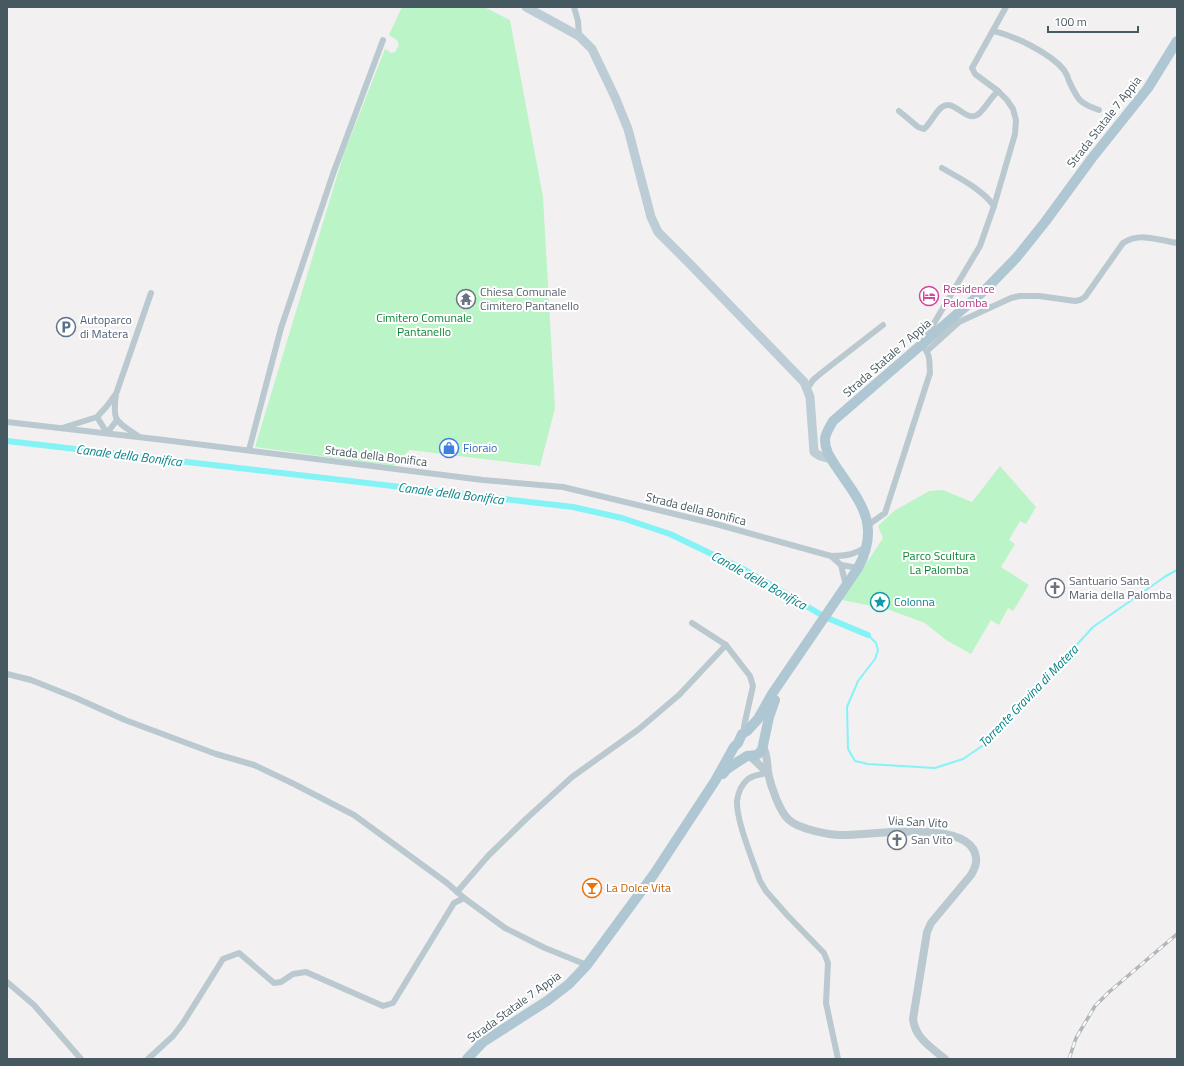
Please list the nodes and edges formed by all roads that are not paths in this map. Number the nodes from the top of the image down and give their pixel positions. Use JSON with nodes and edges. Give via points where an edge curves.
{"nodes":[{"id":1,"x":574,"y":7,"type":"edge"},
{"id":2,"x":1006,"y":7,"type":"edge"},
{"id":3,"x":529,"y":8,"type":"edge"},
{"id":4,"x":994,"y":31,"type":"junction"},
{"id":5,"x":579,"y":36,"type":"junction"},
{"id":6,"x":383,"y":40,"type":"dead end"},
{"id":7,"x":1177,"y":41,"type":"edge"},
{"id":8,"x":998,"y":91,"type":"junction"},
{"id":9,"x":1099,"y":110,"type":"dead end"},
{"id":10,"x":899,"y":111,"type":"dead end"},
{"id":11,"x":942,"y":168,"type":"dead end"},
{"id":12,"x":994,"y":206,"type":"junction"},
{"id":13,"x":1177,"y":243,"type":"edge"},
{"id":14,"x":151,"y":293,"type":"dead end"},
{"id":15,"x":883,"y":325,"type":"dead end"},
{"id":16,"x":924,"y":347,"type":"junction"},
{"id":17,"x":808,"y":389,"type":"junction"},
{"id":18,"x":116,"y":394,"type":"junction"},
{"id":19,"x":96,"y":417,"type":"junction"},
{"id":20,"x":118,"y":420,"type":"junction"},
{"id":21,"x":7,"y":422,"type":"edge"},
{"id":22,"x":60,"y":428,"type":"junction"},
{"id":23,"x":107,"y":433,"type":"junction"},
{"id":24,"x":138,"y":437,"type":"junction"},
{"id":25,"x":249,"y":450,"type":"junction"},
{"id":26,"x":831,"y":459,"type":"junction"},
{"id":27,"x":868,"y":524,"type":"junction"},
{"id":28,"x":867,"y":546,"type":"junction"},
{"id":29,"x":831,"y":556,"type":"junction"},
{"id":30,"x":848,"y":556,"type":"junction"},
{"id":31,"x":841,"y":565,"type":"junction"},
{"id":32,"x":858,"y":568,"type":"junction"},
{"id":33,"x":846,"y":586,"type":"junction"},
{"id":34,"x":692,"y":623,"type":"dead end"},
{"id":35,"x":726,"y":645,"type":"junction"},
{"id":36,"x":7,"y":674,"type":"edge"},
{"id":37,"x":779,"y":685,"type":"junction"},
{"id":38,"x":746,"y":732,"type":"junction"},
{"id":39,"x":738,"y":743,"type":"junction"},
{"id":40,"x":763,"y":744,"type":"junction"},
{"id":41,"x":749,"y":756,"type":"junction"},
{"id":42,"x":768,"y":773,"type":"junction"},
{"id":43,"x":715,"y":781,"type":"junction"},
{"id":44,"x":456,"y":892,"type":"junction"},
{"id":45,"x":464,"y":898,"type":"junction"},
{"id":46,"x":587,"y":965,"type":"junction"},
{"id":47,"x":7,"y":982,"type":"edge"},
{"id":48,"x":81,"y":1059,"type":"edge"},
{"id":49,"x":148,"y":1059,"type":"edge"},
{"id":50,"x":466,"y":1059,"type":"edge"},
{"id":51,"x":838,"y":1059,"type":"edge"},
{"id":52,"x":945,"y":1059,"type":"edge"}],
"edges":[{"from":1,"to":5,"type":"street"},
{"from":2,"to":4,"type":"street"},
{"from":3,"to":5,"type":"main road"},
{"from":4,"to":8,"type":"street","via":[[972,68],[975,74]]},
{"from":4,"to":9,"type":"street","via":[[1040,51],[1056,61],[1065,71],[1075,95],[1082,104]]},
{"from":5,"to":17,"type":"main road","via":[[592,49],[620,109],[628,129],[651,217],[658,232]]},
{"from":6,"to":25,"type":"street","via":[[334,171],[281,328]]},
{"from":7,"to":16,"type":"main road","name":"Strada Statale 7 Appia","via":[[1148,88],[1017,257]]},
{"from":8,"to":10,"type":"street","via":[[978,115],[973,117],[947,105],[942,107],[924,129]]},
{"from":8,"to":12,"type":"street","via":[[1013,108],[1016,120],[1015,134]]},
{"from":11,"to":12,"type":"street","via":[[989,198]]},
{"from":12,"to":16,"type":"street","via":[[980,246]]},
{"from":13,"to":16,"type":"street","via":[[1131,238],[1124,243],[1085,297],[1080,300],[1039,296],[1011,298],[959,322]]},
{"from":14,"to":18,"type":"street"},
{"from":15,"to":17,"type":"street","via":[[820,374]]},
{"from":16,"to":26,"type":"main road","name":"Strada Statale 7 Appia","via":[[834,421],[825,439]]},
{"from":16,"to":27,"type":"street","via":[[930,373],[885,513]]},
{"from":17,"to":26,"type":"main road","via":[[814,452]]},
{"from":18,"to":19,"type":"street"},
{"from":18,"to":20,"type":"street","via":[[114,411]]},
{"from":19,"to":22,"type":"street"},
{"from":19,"to":23,"type":"street"},
{"from":20,"to":23,"type":"street"},
{"from":20,"to":24,"type":"street","via":[[119,424]]},
{"from":21,"to":22,"type":"street","name":"Strada della Bonifica"},
{"from":22,"to":23,"type":"street","name":"Strada della Bonifica"},
{"from":23,"to":24,"type":"street","name":"Strada della Bonifica"},
{"from":24,"to":25,"type":"street","name":"Strada della Bonifica"},
{"from":25,"to":29,"type":"street","name":"Strada della Bonifica","via":[[483,480],[563,487],[716,524]]},
{"from":26,"to":27,"type":"main road","name":"Strada Statale 7 Appia","via":[[856,495]]},
{"from":27,"to":28,"type":"main road","name":"Strada Statale 7 Appia"},
{"from":28,"to":30,"type":"street"},
{"from":28,"to":32,"type":"main road","name":"Strada Statale 7 Appia"},
{"from":29,"to":30,"type":"street"},
{"from":29,"to":31,"type":"street"},
{"from":30,"to":32,"type":"street"},
{"from":31,"to":32,"type":"street"},
{"from":31,"to":33,"type":"street"},
{"from":32,"to":33,"type":"main road","name":"Strada Statale 7 Appia"},
{"from":33,"to":37,"type":"main road","name":"Strada Statale 7 Appia"},
{"from":34,"to":35,"type":"street"},
{"from":35,"to":38,"type":"street","via":[[750,676],[754,686],[744,726]]},
{"from":35,"to":44,"type":"street","via":[[679,695],[639,729],[572,777],[526,819]]},
{"from":36,"to":44,"type":"street","via":[[31,680],[125,720],[216,754],[254,765],[294,784],[354,815]]},
{"from":37,"to":38,"type":"main road","name":"Strada Statale 7 Appia","via":[[758,719]]},
{"from":37,"to":40,"type":"main road","name":"Strada Statale 7 Appia"},
{"from":38,"to":39,"type":"main road","name":"Strada Statale 7 Appia","via":[[739,737]]},
{"from":38,"to":40,"type":"main road","via":[[757,732]]},
{"from":39,"to":41,"type":"main road","via":[[741,753]]},
{"from":39,"to":43,"type":"main road","name":"Strada Statale 7 Appia"},
{"from":40,"to":41,"type":"main road","name":"Strada Statale 7 Appia","via":[[760,753]]},
{"from":40,"to":42,"type":"street","name":"Via San Vito"},
{"from":41,"to":42,"type":"street","name":"Via San Vito"},
{"from":41,"to":43,"type":"main road","name":"Strada Statale 7 Appia","via":[[727,769]]},
{"from":42,"to":51,"type":"street","via":[[755,775],[743,786],[737,802],[739,816],[760,881],[788,916],[824,953],[828,963],[826,1003]]},
{"from":42,"to":52,"type":"street","name":"Via San Vito","via":[[780,807],[794,824],[842,835],[887,831],[950,835],[964,840],[974,850],[976,858],[971,875],[926,932],[913,1019],[918,1035]]},
{"from":43,"to":46,"type":"main road","name":"Strada Statale 7 Appia","via":[[654,874]]},
{"from":44,"to":45,"type":"street"},
{"from":45,"to":46,"type":"street","via":[[505,928]]},
{"from":45,"to":49,"type":"street","via":[[454,903],[393,1003],[383,1006],[306,972],[293,974],[281,982],[274,982],[239,953],[223,959],[174,1036]]},
{"from":46,"to":50,"type":"main road","name":"Strada Statale 7 Appia","via":[[569,984],[483,1042]]},
{"from":47,"to":48,"type":"street","via":[[34,1005]]}]}
